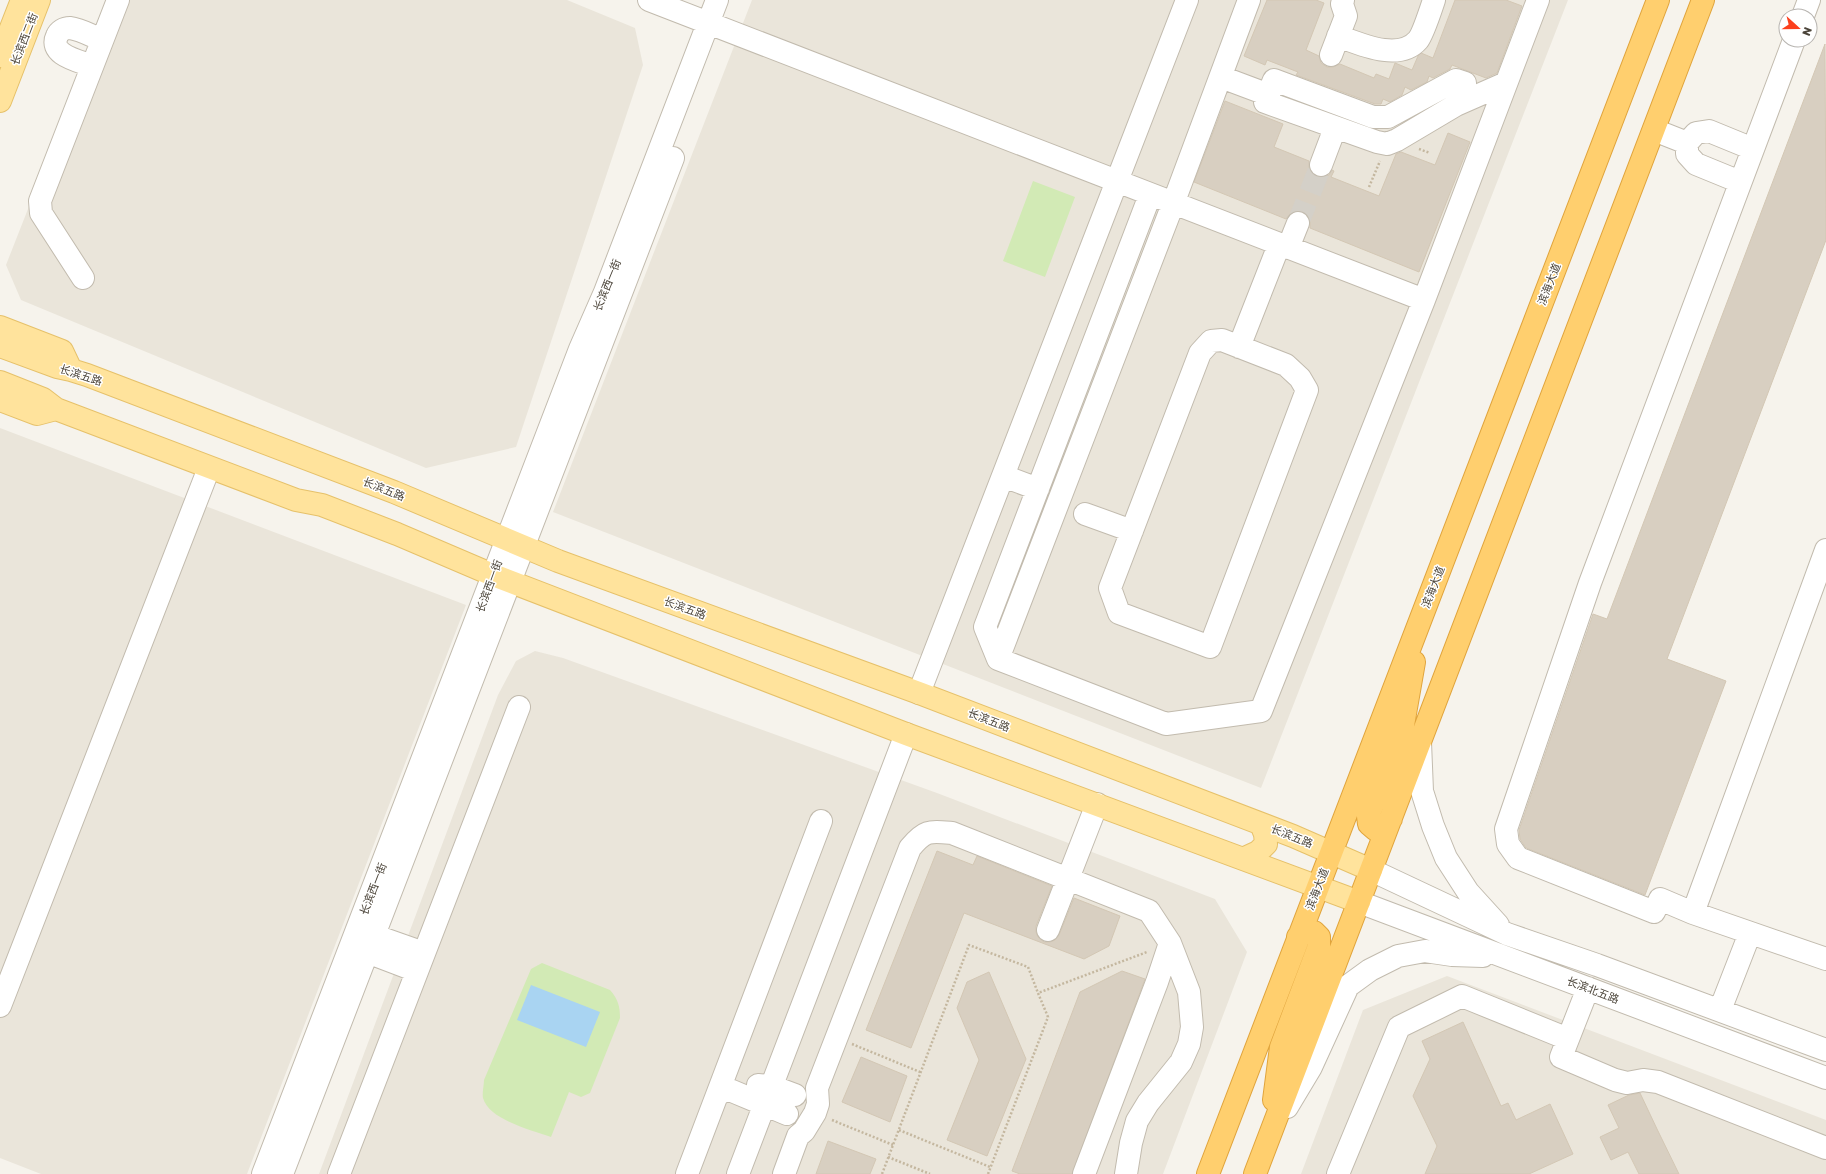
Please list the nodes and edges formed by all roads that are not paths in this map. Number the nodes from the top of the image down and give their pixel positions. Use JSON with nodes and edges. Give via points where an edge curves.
{"nodes":[{"id":1,"x":22,"y":0,"type":"edge"},
{"id":2,"x":39,"y":0,"type":"edge"},
{"id":3,"x":118,"y":0,"type":"edge"},
{"id":4,"x":649,"y":0,"type":"edge"},
{"id":5,"x":717,"y":0,"type":"edge"},
{"id":6,"x":733,"y":0,"type":"edge"},
{"id":7,"x":1187,"y":0,"type":"edge"},
{"id":8,"x":1249,"y":0,"type":"edge"},
{"id":9,"x":1343,"y":0,"type":"edge"},
{"id":10,"x":1434,"y":0,"type":"edge"},
{"id":11,"x":1538,"y":0,"type":"edge"},
{"id":12,"x":1658,"y":0,"type":"edge"},
{"id":13,"x":1704,"y":0,"type":"edge"},
{"id":14,"x":716,"y":25,"type":"junction"},
{"id":15,"x":29,"y":27,"type":"junction"},
{"id":16,"x":56,"y":37,"type":"junction"},
{"id":17,"x":102,"y":40,"type":"junction"},
{"id":18,"x":1791,"y":48,"type":"edge"},
{"id":19,"x":0,"y":56,"type":"edge"},
{"id":20,"x":92,"y":66,"type":"junction"},
{"id":21,"x":1221,"y":77,"type":"junction"},
{"id":22,"x":1506,"y":83,"type":"junction"},
{"id":23,"x":1269,"y":95,"type":"junction"},
{"id":24,"x":0,"y":101,"type":"edge"},
{"id":25,"x":1456,"y":105,"type":"junction"},
{"id":26,"x":1335,"y":128,"type":"junction"},
{"id":27,"x":1654,"y":130,"type":"junction"},
{"id":28,"x":1687,"y":143,"type":"junction"},
{"id":29,"x":1753,"y":149,"type":"junction"},
{"id":30,"x":1321,"y":165,"type":"tunnel mouth"},
{"id":31,"x":1117,"y":182,"type":"junction"},
{"id":32,"x":1740,"y":182,"type":"junction"},
{"id":33,"x":1150,"y":195,"type":"junction"},
{"id":34,"x":1173,"y":204,"type":"junction"},
{"id":35,"x":1298,"y":223,"type":"tunnel mouth"},
{"id":36,"x":1284,"y":246,"type":"junction"},
{"id":37,"x":83,"y":278,"type":"dead end"},
{"id":38,"x":1424,"y":300,"type":"junction"},
{"id":39,"x":0,"y":327,"type":"edge"},
{"id":40,"x":0,"y":346,"type":"edge"},
{"id":41,"x":1239,"y":347,"type":"junction"},
{"id":42,"x":71,"y":370,"type":"junction"},
{"id":43,"x":0,"y":382,"type":"edge"},
{"id":44,"x":0,"y":400,"type":"edge"},
{"id":45,"x":56,"y":409,"type":"junction"},
{"id":46,"x":209,"y":468,"type":"junction"},
{"id":47,"x":1003,"y":476,"type":"junction"},
{"id":48,"x":1038,"y":489,"type":"junction"},
{"id":49,"x":1085,"y":514,"type":"dead end"},
{"id":50,"x":1132,"y":531,"type":"junction"},
{"id":51,"x":515,"y":543,"type":"junction"},
{"id":52,"x":1826,"y":550,"type":"edge"},
{"id":53,"x":501,"y":579,"type":"junction"},
{"id":54,"x":1423,"y":614,"type":"junction"},
{"id":55,"x":998,"y":659,"type":"junction"},
{"id":56,"x":919,"y":693,"type":"junction"},
{"id":57,"x":519,"y":707,"type":"dead end"},
{"id":58,"x":906,"y":734,"type":"junction"},
{"id":59,"x":1420,"y":742,"type":"junction"},
{"id":60,"x":1097,"y":804,"type":"junction"},
{"id":61,"x":1391,"y":819,"type":"junction"},
{"id":62,"x":821,"y":821,"type":"dead end"},
{"id":63,"x":1261,"y":824,"type":"junction"},
{"id":64,"x":1330,"y":852,"type":"junction"},
{"id":65,"x":1244,"y":858,"type":"junction"},
{"id":66,"x":1371,"y":870,"type":"junction"},
{"id":67,"x":1068,"y":879,"type":"junction"},
{"id":68,"x":1318,"y":886,"type":"junction"},
{"id":69,"x":1359,"y":902,"type":"junction"},
{"id":70,"x":1693,"y":913,"type":"junction"},
{"id":71,"x":1048,"y":930,"type":"dead end"},
{"id":72,"x":1750,"y":933,"type":"junction"},
{"id":73,"x":1507,"y":934,"type":"junction"},
{"id":74,"x":1298,"y":937,"type":"junction"},
{"id":75,"x":370,"y":943,"type":"junction"},
{"id":76,"x":1170,"y":943,"type":"junction"},
{"id":77,"x":1502,"y":957,"type":"junction"},
{"id":78,"x":1826,"y":960,"type":"edge"},
{"id":79,"x":421,"y":962,"type":"junction"},
{"id":80,"x":1588,"y":988,"type":"junction"},
{"id":81,"x":0,"y":1006,"type":"edge"},
{"id":82,"x":1720,"y":1010,"type":"junction"},
{"id":83,"x":1568,"y":1039,"type":"junction"},
{"id":84,"x":1826,"y":1050,"type":"edge"},
{"id":85,"x":729,"y":1064,"type":"junction"},
{"id":86,"x":1826,"y":1078,"type":"edge"},
{"id":87,"x":817,"y":1088,"type":"junction"},
{"id":88,"x":768,"y":1095,"type":"junction"},
{"id":89,"x":716,"y":1096,"type":"junction"},
{"id":90,"x":791,"y":1104,"type":"junction"},
{"id":91,"x":1270,"y":1135,"type":"junction"},
{"id":92,"x":798,"y":1136,"type":"junction"},
{"id":93,"x":1826,"y":1148,"type":"edge"},
{"id":94,"x":263,"y":1174,"type":"edge"},
{"id":95,"x":282,"y":1174,"type":"edge"},
{"id":96,"x":339,"y":1174,"type":"edge"},
{"id":97,"x":687,"y":1174,"type":"edge"},
{"id":98,"x":738,"y":1174,"type":"edge"},
{"id":99,"x":784,"y":1174,"type":"edge"},
{"id":100,"x":1084,"y":1174,"type":"edge"},
{"id":101,"x":1126,"y":1174,"type":"edge"},
{"id":102,"x":1208,"y":1174,"type":"edge"},
{"id":103,"x":1255,"y":1174,"type":"edge"},
{"id":104,"x":1338,"y":1174,"type":"edge"}],
"edges":[{"from":1,"to":19,"type":"main road","name":"长滨西二街"},
{"from":2,"to":15,"type":"main road","name":"长滨西二街"},
{"from":3,"to":17,"type":"street"},
{"from":4,"to":14,"type":"street"},
{"from":5,"to":14,"type":"street","name":"长滨西一街"},
{"from":6,"to":14,"type":"street","name":"长滨西一街"},
{"from":7,"to":31,"type":"street"},
{"from":8,"to":21,"type":"street"},
{"from":9,"to":10,"type":"street","via":[[1346,16],[1335,46],[1387,51],[1405,48],[1418,40]]},
{"from":11,"to":22,"type":"street"},
{"from":12,"to":54,"type":"highway","name":"滨海大道"},
{"from":13,"to":27,"type":"highway"},
{"from":14,"to":31,"type":"street"},
{"from":14,"to":51,"type":"street","name":"长滨西一街"},
{"from":15,"to":16,"type":"street"},
{"from":15,"to":24,"type":"main road","name":"长滨西二街"},
{"from":16,"to":17,"type":"street","via":[[62,30],[70,28]]},
{"from":16,"to":20,"type":"street","via":[[56,46],[60,53]]},
{"from":17,"to":20,"type":"street"},
{"from":18,"to":29,"type":"street"},
{"from":20,"to":37,"type":"street","via":[[40,201],[41,213]]},
{"from":21,"to":23,"type":"street"},
{"from":21,"to":34,"type":"street"},
{"from":22,"to":25,"type":"street"},
{"from":22,"to":38,"type":"street"},
{"from":23,"to":25,"type":"street","via":[[1274,80],[1373,117],[1388,117],[1456,80],[1465,83]]},
{"from":23,"to":26,"type":"street","via":[[1265,102]]},
{"from":25,"to":26,"type":"street","via":[[1387,144]]},
{"from":26,"to":30,"type":"street"},
{"from":27,"to":28,"type":"street"},
{"from":27,"to":59,"type":"highway"},
{"from":28,"to":29,"type":"street","via":[[1696,133],[1709,131]]},
{"from":28,"to":32,"type":"street","via":[[1688,154],[1696,164]]},
{"from":29,"to":32,"type":"street"},
{"from":31,"to":33,"type":"street"},
{"from":31,"to":47,"type":"street"},
{"from":32,"to":70,"type":"street","via":[[1590,583],[1506,829],[1508,844],[1518,858],[1654,912],[1660,899]]},
{"from":33,"to":34,"type":"street"},
{"from":33,"to":48,"type":"street"},
{"from":34,"to":36,"type":"street"},
{"from":34,"to":55,"type":"street"},
{"from":35,"to":36,"type":"street"},
{"from":36,"to":38,"type":"street"},
{"from":36,"to":41,"type":"street"},
{"from":38,"to":55,"type":"street","via":[[1261,711],[1166,724]]},
{"from":39,"to":42,"type":"main road","via":[[62,351]]},
{"from":40,"to":42,"type":"main road","name":"长滨五路"},
{"from":41,"to":50,"type":"street","via":[[1222,340],[1210,341],[1200,353]]},
{"from":41,"to":50,"type":"street","via":[[1286,365],[1300,378],[1307,390],[1210,647],[1119,613],[1110,588]]},
{"from":42,"to":51,"type":"main road","name":"长滨五路","via":[[394,492]]},
{"from":43,"to":45,"type":"main road","via":[[43,399]]},
{"from":44,"to":45,"type":"main road","via":[[37,414]]},
{"from":45,"to":46,"type":"main road"},
{"from":46,"to":53,"type":"main road","via":[[296,500],[322,505]]},
{"from":46,"to":81,"type":"street"},
{"from":47,"to":48,"type":"street"},
{"from":47,"to":56,"type":"street"},
{"from":48,"to":55,"type":"street","via":[[985,627]]},
{"from":49,"to":50,"type":"street"},
{"from":51,"to":53,"type":"street","name":"长滨西一街"},
{"from":51,"to":56,"type":"main road","name":"长滨五路"},
{"from":52,"to":70,"type":"street"},
{"from":53,"to":58,"type":"main road"},
{"from":53,"to":75,"type":"street","name":"长滨西一街"},
{"from":53,"to":94,"type":"street","name":"长滨西一街"},
{"from":54,"to":61,"type":"highway","via":[[1403,725],[1368,816],[1369,824],[1376,830]]},
{"from":54,"to":64,"type":"highway","name":"滨海大道"},
{"from":56,"to":63,"type":"main road","name":"长滨五路"},
{"from":57,"to":79,"type":"street"},
{"from":58,"to":60,"type":"main road"},
{"from":58,"to":88,"type":"street"},
{"from":59,"to":61,"type":"highway"},
{"from":59,"to":73,"type":"street","via":[[1422,791],[1446,858],[1468,892]]},
{"from":60,"to":65,"type":"main road"},
{"from":60,"to":67,"type":"street"},
{"from":61,"to":66,"type":"highway"},
{"from":62,"to":85,"type":"street"},
{"from":63,"to":64,"type":"main road","name":"长滨五路"},
{"from":63,"to":65,"type":"main road","via":[[1266,844],[1258,852]]},
{"from":64,"to":66,"type":"main road","name":"长滨五路"},
{"from":64,"to":68,"type":"highway","name":"滨海大道"},
{"from":65,"to":68,"type":"main road"},
{"from":66,"to":69,"type":"highway"},
{"from":66,"to":73,"type":"street"},
{"from":67,"to":71,"type":"street"},
{"from":67,"to":76,"type":"street","via":[[1149,911]]},
{"from":67,"to":87,"type":"street","via":[[952,833],[935,831],[920,836],[910,848]]},
{"from":68,"to":69,"type":"main road"},
{"from":68,"to":74,"type":"highway","name":"滨海大道"},
{"from":69,"to":77,"type":"street","name":"长滨北五路"},
{"from":69,"to":91,"type":"highway"},
{"from":70,"to":72,"type":"street"},
{"from":72,"to":78,"type":"street"},
{"from":72,"to":82,"type":"street"},
{"from":73,"to":82,"type":"street"},
{"from":74,"to":91,"type":"highway","via":[[1314,932],[1319,937],[1320,946],[1281,1047]]},
{"from":74,"to":102,"type":"highway","name":"滨海大道"},
{"from":75,"to":79,"type":"street"},
{"from":75,"to":95,"type":"street","name":"长滨西一街"},
{"from":76,"to":100,"type":"street"},
{"from":76,"to":101,"type":"street","via":[[1189,992],[1192,1027],[1189,1044],[1181,1062],[1137,1121]]},
{"from":77,"to":80,"type":"street","name":"长滨北五路"},
{"from":77,"to":91,"type":"street","via":[[1425,951],[1398,956],[1370,970],[1348,986],[1310,1067]]},
{"from":79,"to":96,"type":"street"},
{"from":80,"to":83,"type":"street"},
{"from":80,"to":86,"type":"street","name":"长滨北五路"},
{"from":82,"to":84,"type":"street"},
{"from":83,"to":93,"type":"street","via":[[1561,1057],[1608,1077],[1627,1083],[1643,1080],[1658,1082]]},
{"from":83,"to":104,"type":"street","via":[[1462,996],[1400,1027]]},
{"from":85,"to":88,"type":"street","via":[[730,1071],[737,1077],[755,1085]]},
{"from":85,"to":89,"type":"street"},
{"from":87,"to":90,"type":"street","via":[[807,1088]]},
{"from":87,"to":92,"type":"street","via":[[818,1104],[815,1113]]},
{"from":88,"to":89,"type":"street","via":[[724,1090]]},
{"from":88,"to":90,"type":"street"},
{"from":88,"to":98,"type":"street"},
{"from":89,"to":97,"type":"street"},
{"from":90,"to":92,"type":"street","via":[[792,1127]]},
{"from":91,"to":103,"type":"highway"},
{"from":92,"to":99,"type":"street"}]}
